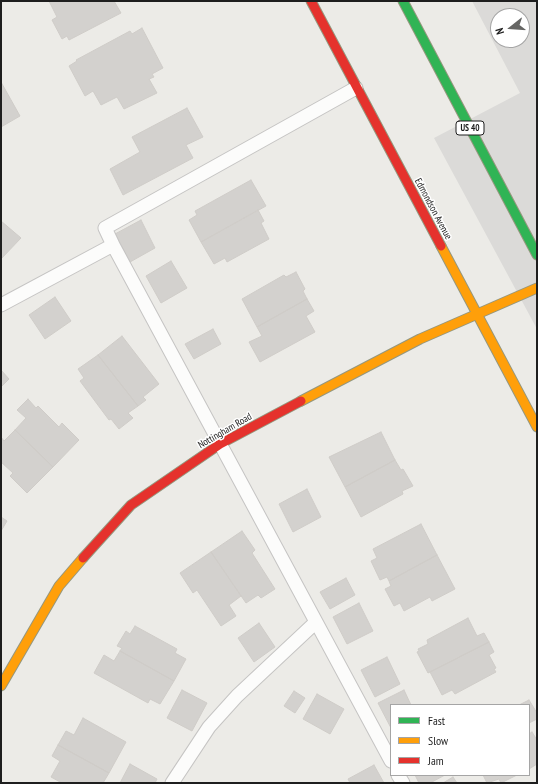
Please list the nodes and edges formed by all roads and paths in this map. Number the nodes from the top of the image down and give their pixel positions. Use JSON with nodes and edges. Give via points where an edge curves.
{"nodes":[{"id":1,"x":311,"y":1,"type":"edge"},
{"id":2,"x":403,"y":1,"type":"edge"},
{"id":3,"x":356,"y":88,"type":"junction"},
{"id":4,"x":113,"y":245,"type":"junction"},
{"id":5,"x":537,"y":255,"type":"edge"},
{"id":6,"x":537,"y":288,"type":"edge"},
{"id":7,"x":1,"y":305,"type":"edge"},
{"id":8,"x":476,"y":315,"type":"junction"},
{"id":9,"x":537,"y":427,"type":"edge"},
{"id":10,"x":220,"y":444,"type":"junction"},
{"id":11,"x":316,"y":622,"type":"junction"},
{"id":12,"x":1,"y":686,"type":"edge"},
{"id":13,"x":390,"y":760,"type":"edge"},
{"id":14,"x":172,"y":783,"type":"edge"}],
"edges":[{"from":1,"to":3,"type":"main road","name":"Edmondson Avenue"},
{"from":2,"to":5,"type":"main road","number":"US 40"},
{"from":3,"to":4,"type":"lane","via":[[105,228]]},
{"from":3,"to":8,"type":"main road","name":"Edmondson Avenue"},
{"from":4,"to":7,"type":"lane"},
{"from":4,"to":10,"type":"lane"},
{"from":6,"to":8,"type":"main road","name":"Nottingham Road"},
{"from":8,"to":9,"type":"main road","name":"Edmondson Avenue"},
{"from":8,"to":10,"type":"main road","name":"Nottingham Road","via":[[420,339]]},
{"from":10,"to":11,"type":"lane"},
{"from":10,"to":12,"type":"main road","name":"Nottingham Road","via":[[131,506],[95,543],[59,586]]},
{"from":11,"to":13,"type":"lane"},
{"from":11,"to":14,"type":"lane","via":[[237,696],[209,727]]}]}
